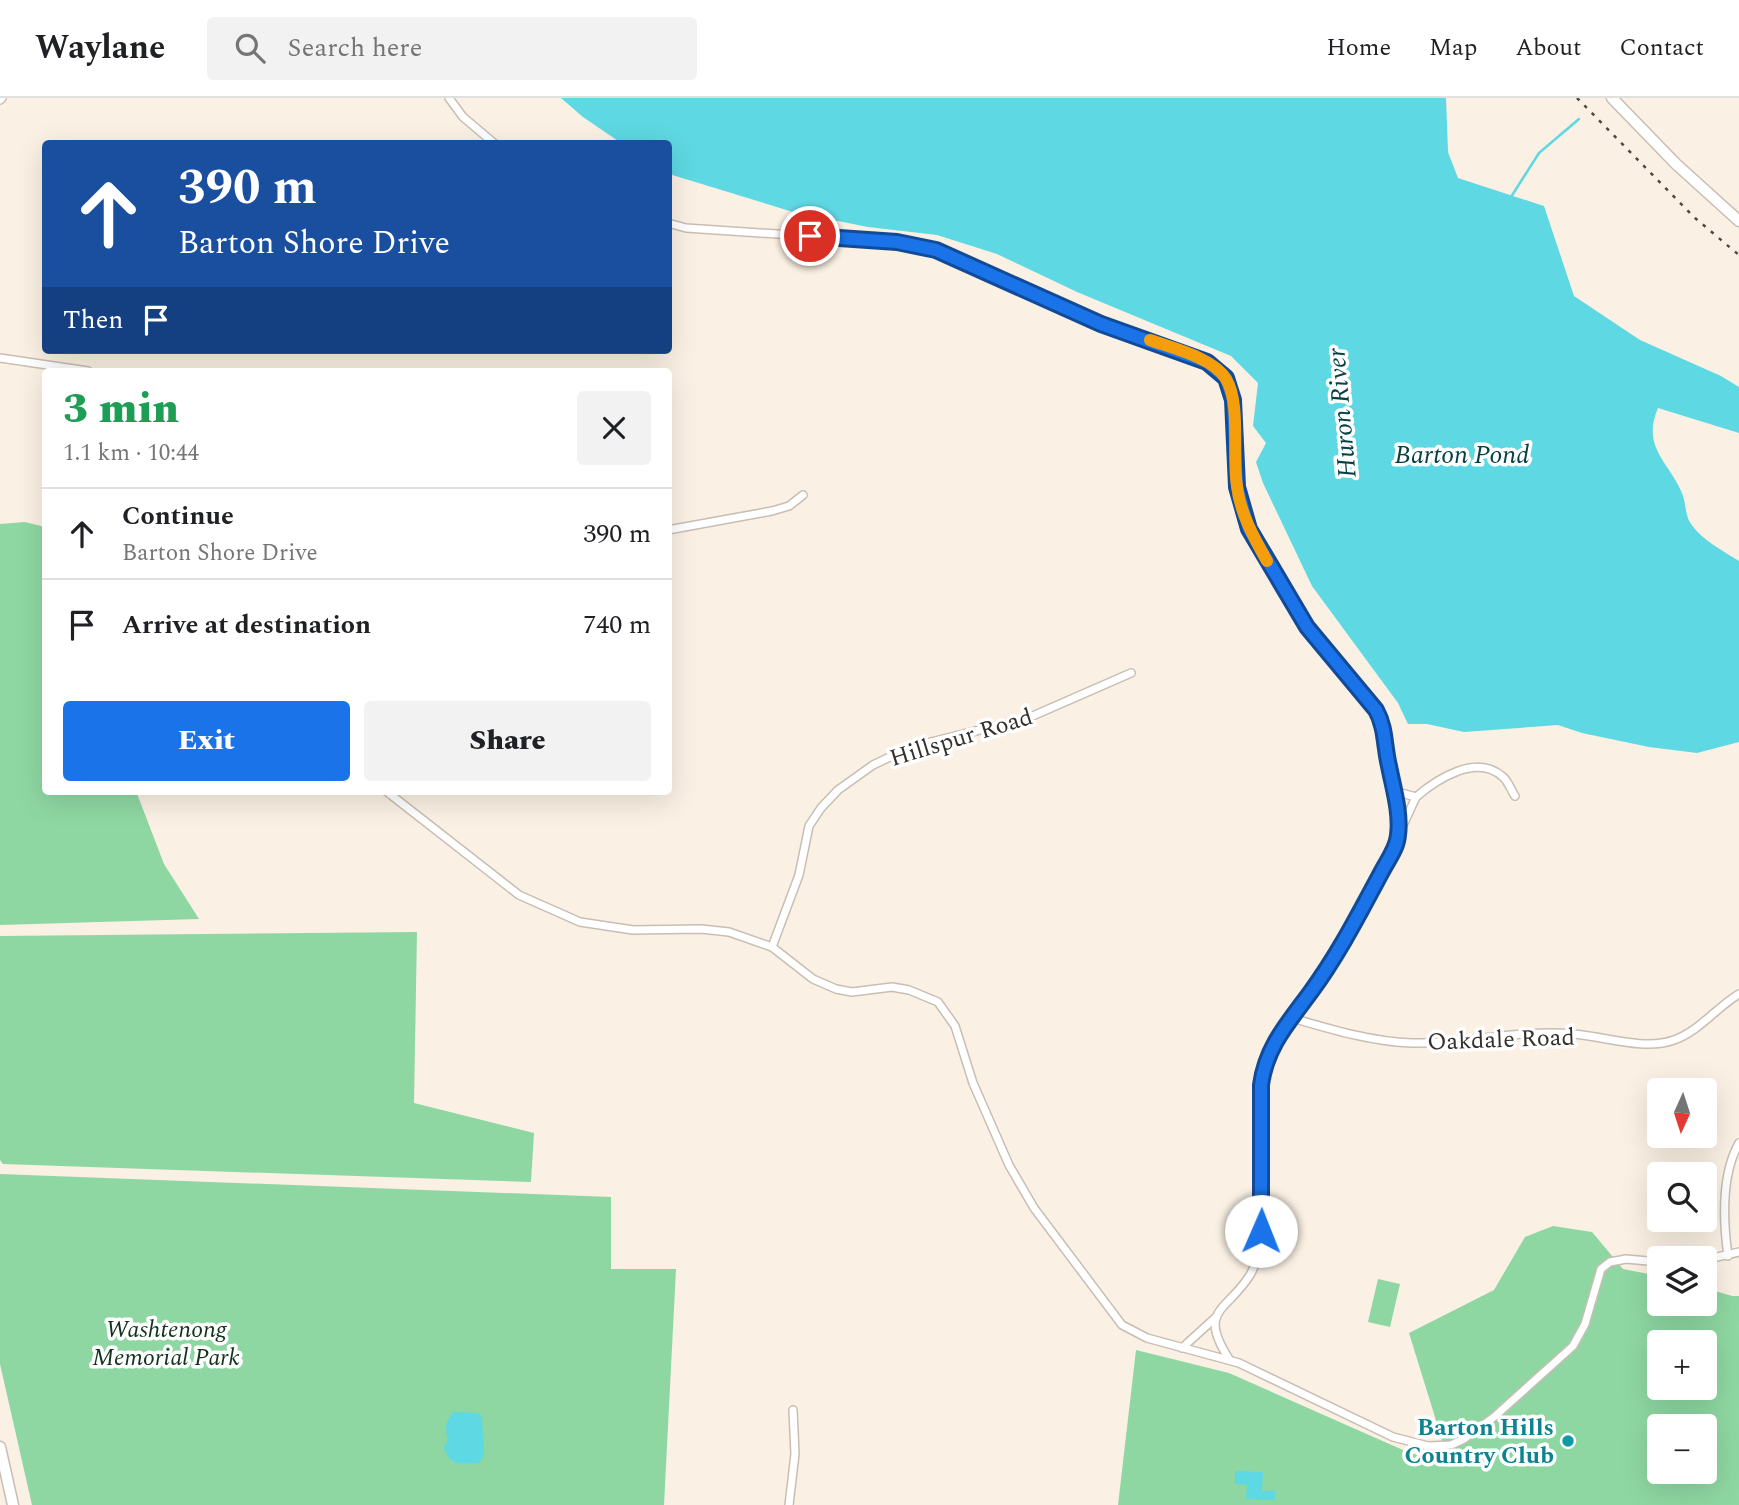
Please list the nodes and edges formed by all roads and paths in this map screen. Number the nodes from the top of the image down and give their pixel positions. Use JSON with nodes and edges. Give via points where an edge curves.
{"nodes":[{"id":1,"x":449,"y":98,"type":"edge"},
{"id":2,"x":1612,"y":98,"type":"edge"},
{"id":3,"x":490,"y":140,"type":"edge"},
{"id":4,"x":1739,"y":221,"type":"edge"},
{"id":5,"x":672,"y":224,"type":"edge"},
{"id":6,"x":0,"y":358,"type":"edge"},
{"id":7,"x":68,"y":368,"type":"edge"},
{"id":8,"x":803,"y":495,"type":"dead end"},
{"id":9,"x":672,"y":529,"type":"edge"},
{"id":10,"x":1131,"y":673,"type":"dead end"},
{"id":11,"x":1394,"y":791,"type":"junction"},
{"id":12,"x":391,"y":795,"type":"edge"},
{"id":13,"x":1515,"y":796,"type":"dead end"},
{"id":14,"x":1416,"y":797,"type":"junction"},
{"id":15,"x":1398,"y":835,"type":"junction"},
{"id":16,"x":772,"y":947,"type":"junction"},
{"id":17,"x":1739,"y":993,"type":"edge"},
{"id":18,"x":1292,"y":1018,"type":"junction"},
{"id":19,"x":1739,"y":1143,"type":"edge"},
{"id":20,"x":1739,"y":1252,"type":"edge"},
{"id":21,"x":1728,"y":1256,"type":"junction"},
{"id":22,"x":1717,"y":1258,"type":"edge"},
{"id":23,"x":1647,"y":1261,"type":"edge"},
{"id":24,"x":1215,"y":1317,"type":"junction"},
{"id":25,"x":1182,"y":1348,"type":"junction"},
{"id":26,"x":1229,"y":1360,"type":"junction"},
{"id":27,"x":793,"y":1410,"type":"dead end"},
{"id":28,"x":0,"y":1447,"type":"edge"},
{"id":29,"x":13,"y":1505,"type":"edge"},
{"id":30,"x":789,"y":1505,"type":"edge"}],
"edges":[{"from":1,"to":3,"type":"street"},
{"from":2,"to":4,"type":"street"},
{"from":5,"to":11,"type":"street","via":[[897,242],[936,250],[1101,324],[1207,362],[1226,378],[1233,400],[1237,487],[1249,529],[1307,627],[1376,710],[1383,723]]},
{"from":6,"to":7,"type":"street"},
{"from":8,"to":9,"type":"street","via":[[772,511]]},
{"from":10,"to":16,"type":"street","name":"Hillspur Road","via":[[1028,718],[911,747],[873,765],[838,790],[809,826],[799,875]]},
{"from":11,"to":14,"type":"street"},
{"from":11,"to":15,"type":"street"},
{"from":12,"to":16,"type":"street","via":[[519,895],[568,917],[607,928],[729,932]]},
{"from":13,"to":14,"type":"street","via":[[1496,772],[1476,767],[1458,769]]},
{"from":14,"to":15,"type":"street"},
{"from":15,"to":18,"type":"street","via":[[1327,970]]},
{"from":16,"to":25,"type":"street","via":[[813,979],[836,989],[909,989],[938,1002],[955,1026],[973,1083],[1009,1165],[1034,1208],[1122,1325]]},
{"from":17,"to":18,"type":"street","name":"Oakdale Road","via":[[1686,1034],[1656,1044],[1544,1032],[1412,1043]]},
{"from":18,"to":24,"type":"street","via":[[1274,1043],[1261,1085],[1258,1255],[1251,1274]]},
{"from":19,"to":21,"type":"street","via":[[1726,1182]]},
{"from":20,"to":21,"type":"street"},
{"from":21,"to":22,"type":"street"},
{"from":23,"to":26,"type":"street","via":[[1626,1259],[1601,1269],[1585,1324],[1573,1346],[1494,1417],[1451,1445],[1428,1446],[1393,1437]]},
{"from":24,"to":25,"type":"street"},
{"from":24,"to":26,"type":"street","via":[[1214,1331]]},
{"from":25,"to":26,"type":"street"},
{"from":27,"to":30,"type":"street","via":[[795,1454]]},
{"from":28,"to":29,"type":"street"}]}
